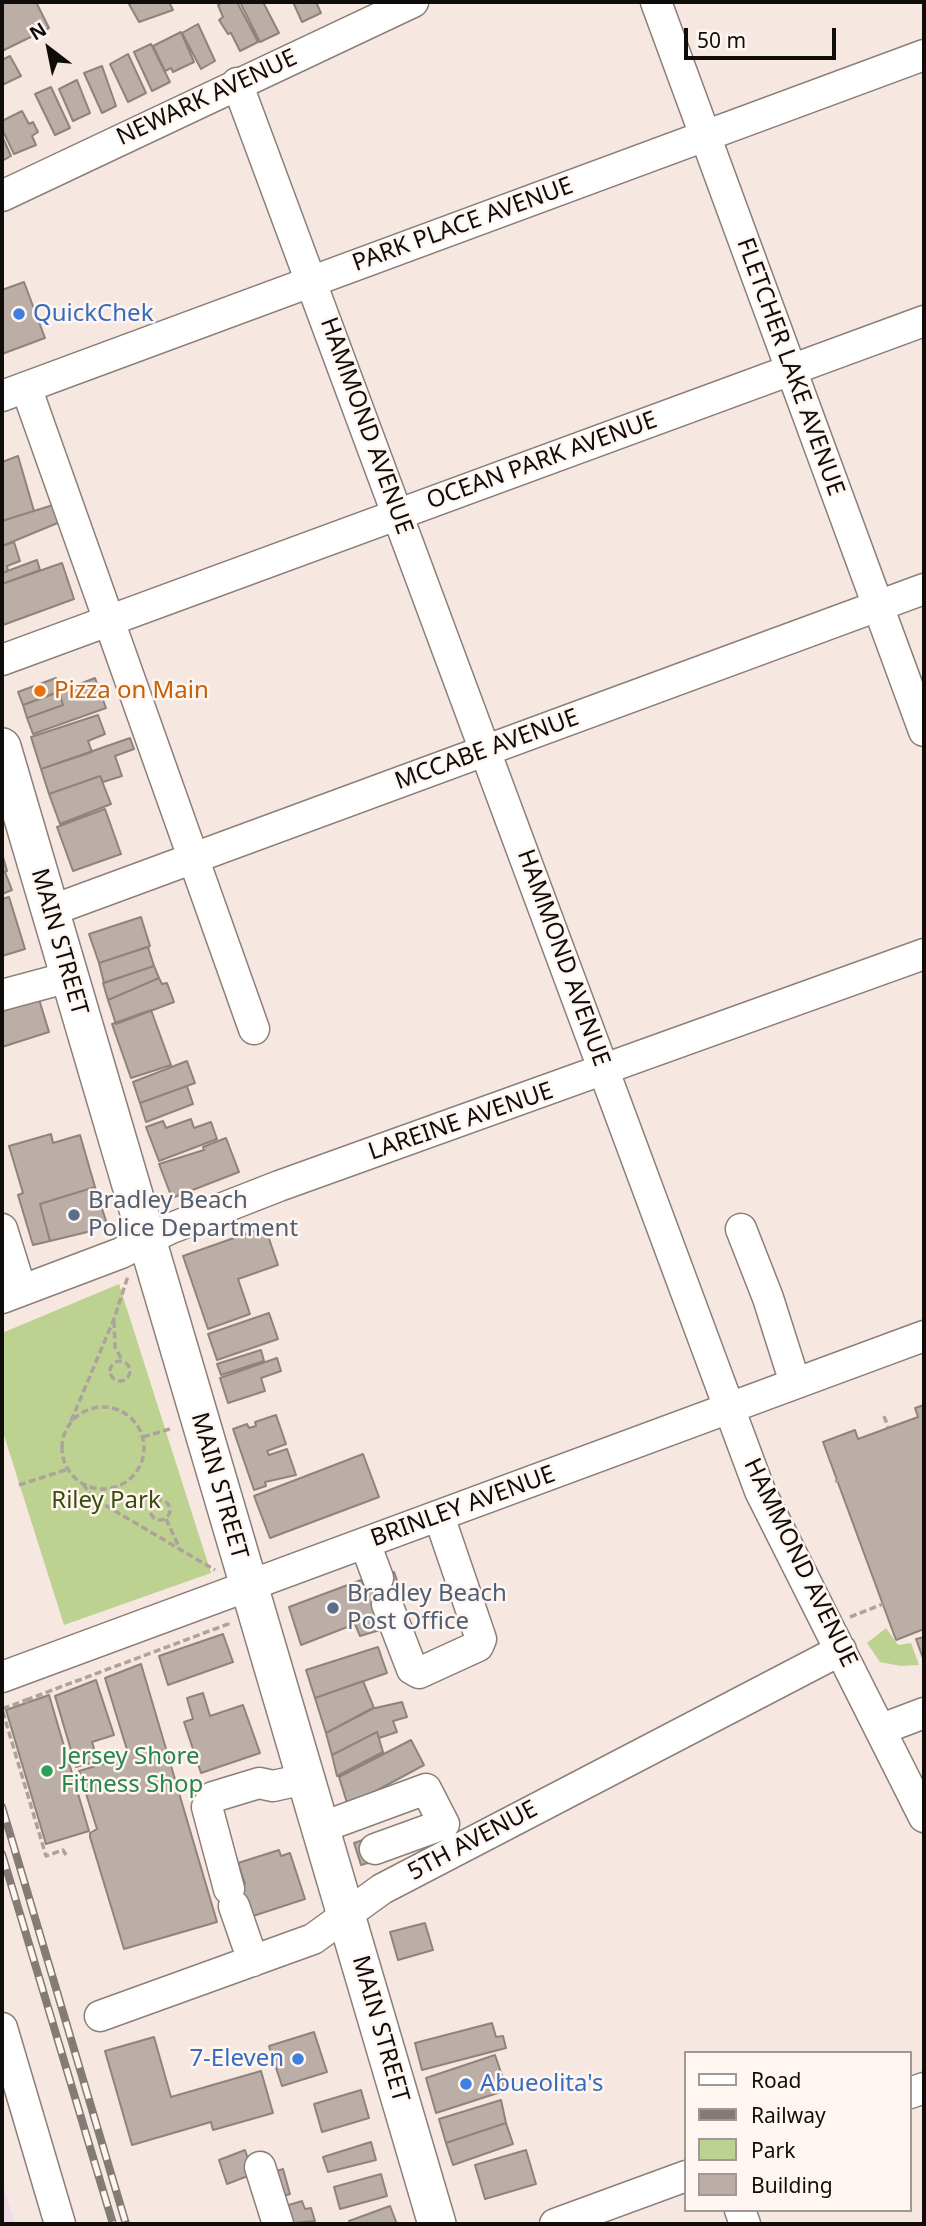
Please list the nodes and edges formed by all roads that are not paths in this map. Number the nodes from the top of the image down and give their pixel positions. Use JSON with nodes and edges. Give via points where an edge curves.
{"nodes":[{"id":1,"x":413,"y":2,"type":"edge"},
{"id":2,"x":656,"y":2,"type":"edge"},
{"id":3,"x":924,"y":55,"type":"edge"},
{"id":4,"x":237,"y":83,"type":"junction"},
{"id":5,"x":706,"y":136,"type":"junction"},
{"id":6,"x":2,"y":196,"type":"edge"},
{"id":7,"x":312,"y":281,"type":"junction"},
{"id":8,"x":924,"y":321,"type":"edge"},
{"id":9,"x":791,"y":370,"type":"junction"},
{"id":10,"x":14,"y":392,"type":"edge"},
{"id":11,"x":399,"y":514,"type":"junction"},
{"id":12,"x":924,"y":589,"type":"edge"},
{"id":13,"x":877,"y":607,"type":"junction"},
{"id":14,"x":109,"y":621,"type":"junction"},
{"id":15,"x":2,"y":660,"type":"edge"},
{"id":16,"x":924,"y":731,"type":"edge"},
{"id":17,"x":2,"y":747,"type":"edge"},
{"id":18,"x":485,"y":750,"type":"junction"},
{"id":19,"x":13,"y":826,"type":"edge"},
{"id":20,"x":193,"y":858,"type":"junction"},
{"id":21,"x":50,"y":911,"type":"junction"},
{"id":22,"x":924,"y":954,"type":"edge"},
{"id":23,"x":69,"y":977,"type":"junction"},
{"id":24,"x":2,"y":995,"type":"edge"},
{"id":25,"x":254,"y":1029,"type":"dead end"},
{"id":26,"x":605,"y":1071,"type":"junction"},
{"id":27,"x":2,"y":1229,"type":"edge"},
{"id":28,"x":741,"y":1229,"type":"dead end"},
{"id":29,"x":146,"y":1240,"type":"junction"},
{"id":30,"x":11,"y":1294,"type":"edge"},
{"id":31,"x":924,"y":1336,"type":"edge"},
{"id":32,"x":796,"y":1384,"type":"junction"},
{"id":33,"x":730,"y":1408,"type":"junction"},
{"id":34,"x":439,"y":1516,"type":"junction"},
{"id":35,"x":365,"y":1543,"type":"junction"},
{"id":36,"x":237,"y":1600,"type":"junction"},
{"id":37,"x":841,"y":1650,"type":"junction"},
{"id":38,"x":2,"y":1677,"type":"edge"},
{"id":39,"x":924,"y":1713,"type":"edge"},
{"id":40,"x":882,"y":1729,"type":"junction"},
{"id":41,"x":305,"y":1779,"type":"junction"},
{"id":42,"x":924,"y":1817,"type":"edge"},
{"id":43,"x":346,"y":1915,"type":"junction"},
{"id":44,"x":253,"y":1961,"type":"junction"},
{"id":45,"x":100,"y":2016,"type":"dead end"},
{"id":46,"x":4,"y":2044,"type":"edge"},
{"id":47,"x":260,"y":2167,"type":"dead end"},
{"id":48,"x":684,"y":2177,"type":"edge"},
{"id":49,"x":61,"y":2224,"type":"edge"},
{"id":50,"x":278,"y":2224,"type":"edge"},
{"id":51,"x":438,"y":2224,"type":"edge"},
{"id":52,"x":555,"y":2224,"type":"edge"}],
"edges":[{"from":1,"to":4,"type":"street","name":"NEWARK AVENUE"},
{"from":2,"to":5,"type":"street","name":"FLETCHER LAKE AVENUE"},
{"from":3,"to":5,"type":"street","name":"PARK PLACE AVENUE"},
{"from":4,"to":6,"type":"street","name":"NEWARK AVENUE"},
{"from":4,"to":7,"type":"street","name":"HAMMOND AVENUE"},
{"from":5,"to":7,"type":"street","name":"PARK PLACE AVENUE"},
{"from":5,"to":9,"type":"street","name":"FLETCHER LAKE AVENUE"},
{"from":7,"to":10,"type":"street","name":"PARK PLACE AVENUE"},
{"from":7,"to":11,"type":"street","name":"HAMMOND AVENUE"},
{"from":8,"to":9,"type":"street","name":"OCEAN PARK AVENUE"},
{"from":9,"to":11,"type":"street","name":"OCEAN PARK AVENUE"},
{"from":9,"to":13,"type":"street","name":"FLETCHER LAKE AVENUE"},
{"from":10,"to":14,"type":"street"},
{"from":11,"to":14,"type":"street","name":"OCEAN PARK AVENUE"},
{"from":11,"to":18,"type":"street","name":"HAMMOND AVENUE"},
{"from":12,"to":13,"type":"street","name":"MCCABE AVENUE"},
{"from":13,"to":16,"type":"street","name":"FLETCHER LAKE AVENUE"},
{"from":13,"to":18,"type":"street","name":"MCCABE AVENUE"},
{"from":14,"to":15,"type":"street","name":"OCEAN PARK AVENUE"},
{"from":14,"to":20,"type":"street"},
{"from":17,"to":19,"type":"main road","name":"MAIN STREET"},
{"from":18,"to":20,"type":"street","name":"MCCABE AVENUE"},
{"from":18,"to":26,"type":"street","name":"HAMMOND AVENUE"},
{"from":19,"to":21,"type":"main road","name":"MAIN STREET"},
{"from":20,"to":21,"type":"street","name":"MCCABE AVENUE"},
{"from":20,"to":25,"type":"street"},
{"from":21,"to":23,"type":"main road","name":"MAIN STREET"},
{"from":22,"to":26,"type":"street","name":"LAREINE AVENUE"},
{"from":23,"to":24,"type":"street"},
{"from":23,"to":29,"type":"main road","name":"MAIN STREET"},
{"from":26,"to":29,"type":"street","name":"LAREINE AVENUE","via":[[279,1186]]},
{"from":26,"to":33,"type":"street","name":"HAMMOND AVENUE"},
{"from":27,"to":30,"type":"street"},
{"from":28,"to":32,"type":"street"},
{"from":29,"to":30,"type":"street","name":"LAREINE AVENUE"},
{"from":29,"to":36,"type":"main road","name":"MAIN STREET"},
{"from":31,"to":32,"type":"street","name":"BRINLEY AVENUE"},
{"from":32,"to":33,"type":"street","name":"BRINLEY AVENUE"},
{"from":33,"to":34,"type":"street","name":"BRINLEY AVENUE"},
{"from":33,"to":37,"type":"street","name":"HAMMOND AVENUE","via":[[765,1502]]},
{"from":34,"to":35,"type":"street","name":"BRINLEY AVENUE"},
{"from":34,"to":35,"type":"street","via":[[481,1639],[478,1646],[419,1674],[412,1669]]},
{"from":35,"to":36,"type":"street","name":"BRINLEY AVENUE"},
{"from":36,"to":38,"type":"street","name":"BRINLEY AVENUE"},
{"from":36,"to":41,"type":"main road","name":"MAIN STREET"},
{"from":37,"to":40,"type":"street","name":"HAMMOND AVENUE"},
{"from":37,"to":43,"type":"street","name":"5TH AVENUE","via":[[382,1889]]},
{"from":39,"to":40,"type":"street"},
{"from":40,"to":42,"type":"street","name":"HAMMOND AVENUE"},
{"from":41,"to":43,"type":"main road","name":"MAIN STREET","via":[[345,1848]]},
{"from":41,"to":44,"type":"street","via":[[273,1786],[259,1783],[214,1797],[207,1807]]},
{"from":43,"to":44,"type":"street","name":"5TH AVENUE","via":[[313,1938]]},
{"from":43,"to":51,"type":"main road","name":"MAIN STREET"},
{"from":44,"to":45,"type":"street","name":"5TH AVENUE"},
{"from":46,"to":49,"type":"street"},
{"from":47,"to":50,"type":"street"},
{"from":48,"to":52,"type":"street"}]}
